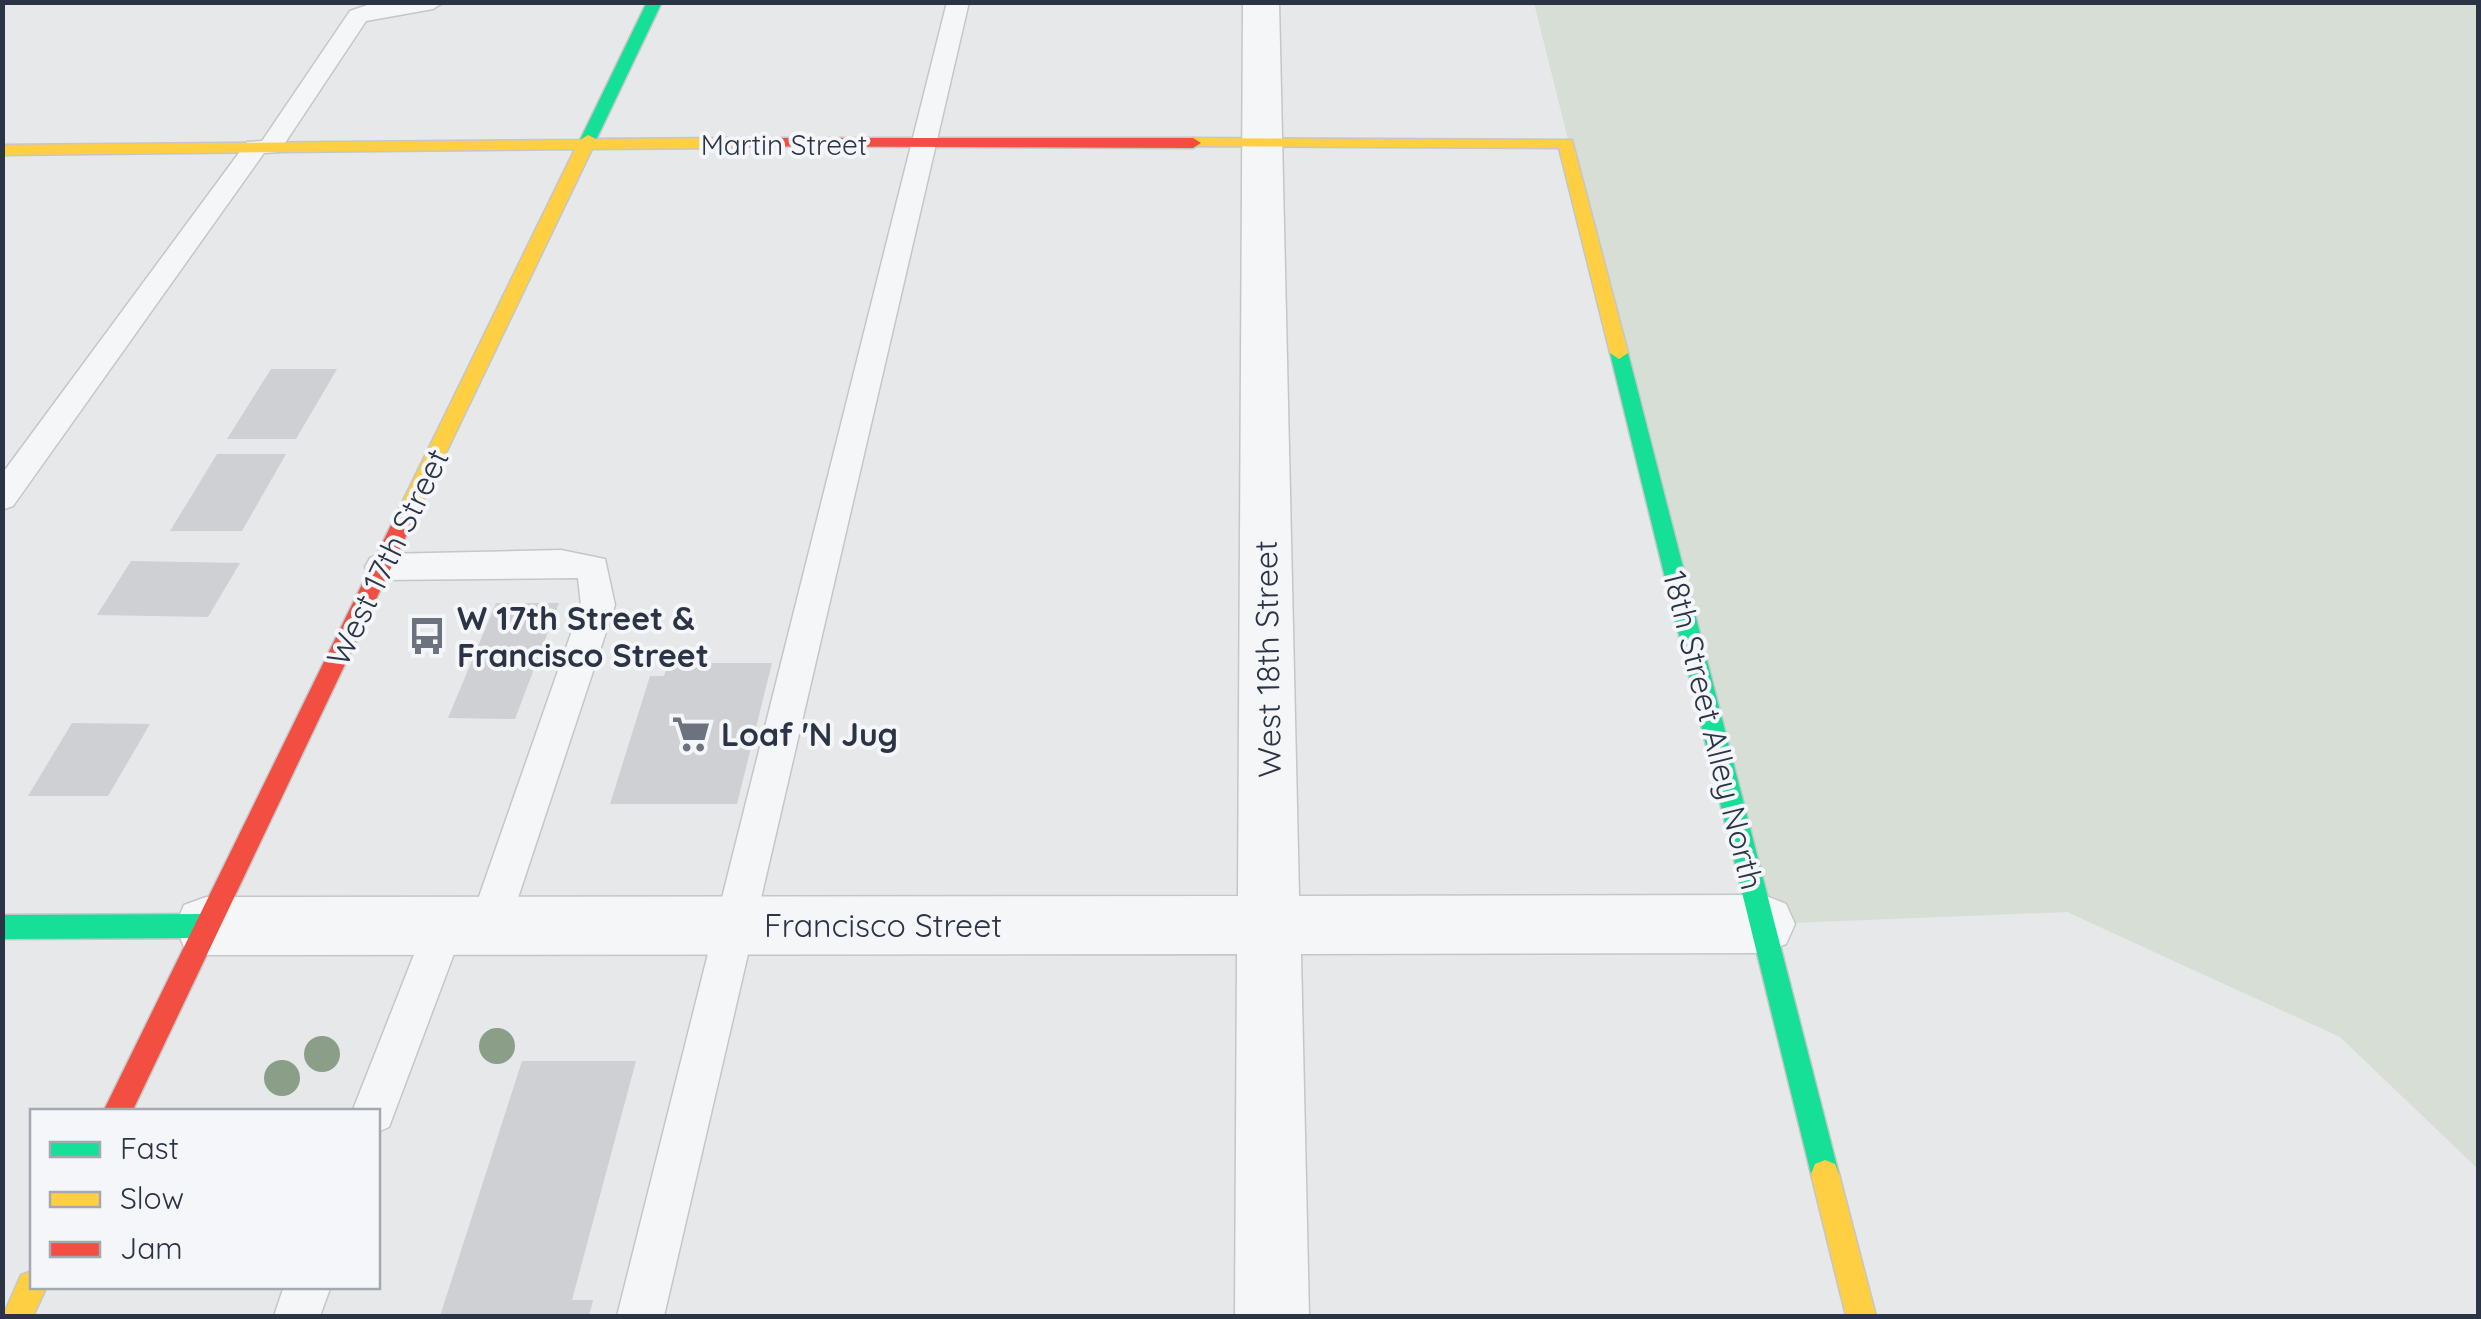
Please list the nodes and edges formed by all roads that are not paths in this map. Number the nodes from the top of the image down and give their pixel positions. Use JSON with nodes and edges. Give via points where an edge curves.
{"nodes":[{"id":1,"x":434,"y":2,"type":"edge"},
{"id":2,"x":655,"y":2,"type":"edge"},
{"id":3,"x":958,"y":2,"type":"edge"},
{"id":4,"x":1261,"y":2,"type":"edge"},
{"id":5,"x":589,"y":143,"type":"junction"},
{"id":6,"x":1566,"y":143,"type":"joint"},
{"id":7,"x":1262,"y":144,"type":"junction"},
{"id":8,"x":923,"y":145,"type":"junction"},
{"id":9,"x":263,"y":147,"type":"junction"},
{"id":10,"x":2,"y":150,"type":"edge"},
{"id":11,"x":2,"y":498,"type":"edge"},
{"id":12,"x":382,"y":567,"type":"junction"},
{"id":13,"x":1269,"y":924,"type":"junction"},
{"id":14,"x":1764,"y":924,"type":"junction"},
{"id":15,"x":734,"y":925,"type":"junction"},
{"id":16,"x":206,"y":926,"type":"junction"},
{"id":17,"x":2,"y":927,"type":"edge"},
{"id":18,"x":466,"y":927,"type":"junction"},
{"id":19,"x":118,"y":1109,"type":"edge"},
{"id":20,"x":375,"y":1109,"type":"edge"},
{"id":21,"x":31,"y":1289,"type":"edge"},
{"id":22,"x":307,"y":1289,"type":"edge"},
{"id":23,"x":18,"y":1316,"type":"edge"},
{"id":24,"x":297,"y":1316,"type":"edge"},
{"id":25,"x":640,"y":1316,"type":"edge"},
{"id":26,"x":1272,"y":1316,"type":"edge"},
{"id":27,"x":1862,"y":1316,"type":"edge"}],
"edges":[{"from":1,"to":9,"type":"lane","via":[[358,16]]},
{"from":2,"to":5,"type":"street","name":"West 17th Street"},
{"from":3,"to":8,"type":"lane"},
{"from":4,"to":7,"type":"street","name":"West 18th Street"},
{"from":5,"to":8,"type":"street","name":"Martin Street"},
{"from":5,"to":9,"type":"street","name":"Martin Street"},
{"from":5,"to":12,"type":"street","name":"West 17th Street"},
{"from":6,"to":7,"type":"street","name":"Martin Street"},
{"from":6,"to":14,"type":"street","name":"18th Street Alley North"},
{"from":7,"to":8,"type":"street","name":"Martin Street"},
{"from":7,"to":13,"type":"street","name":"West 18th Street"},
{"from":8,"to":15,"type":"lane"},
{"from":9,"to":10,"type":"street","name":"Martin Street"},
{"from":9,"to":11,"type":"lane"},
{"from":12,"to":16,"type":"street","name":"West 17th Street"},
{"from":12,"to":18,"type":"lane","via":[[592,568],[598,604]]},
{"from":13,"to":14,"type":"street","name":"Francisco Street"},
{"from":13,"to":15,"type":"street","name":"Francisco Street"},
{"from":13,"to":26,"type":"street","name":"West 18th Street"},
{"from":14,"to":27,"type":"street","name":"18th Street Alley North"},
{"from":15,"to":18,"type":"street","name":"Francisco Street"},
{"from":15,"to":25,"type":"lane"},
{"from":16,"to":17,"type":"street","name":"Francisco Street"},
{"from":16,"to":18,"type":"street","name":"Francisco Street"},
{"from":16,"to":19,"type":"street","name":"West 17th Street"},
{"from":18,"to":20,"type":"lane"},
{"from":21,"to":23,"type":"street"},
{"from":22,"to":24,"type":"lane"}]}
